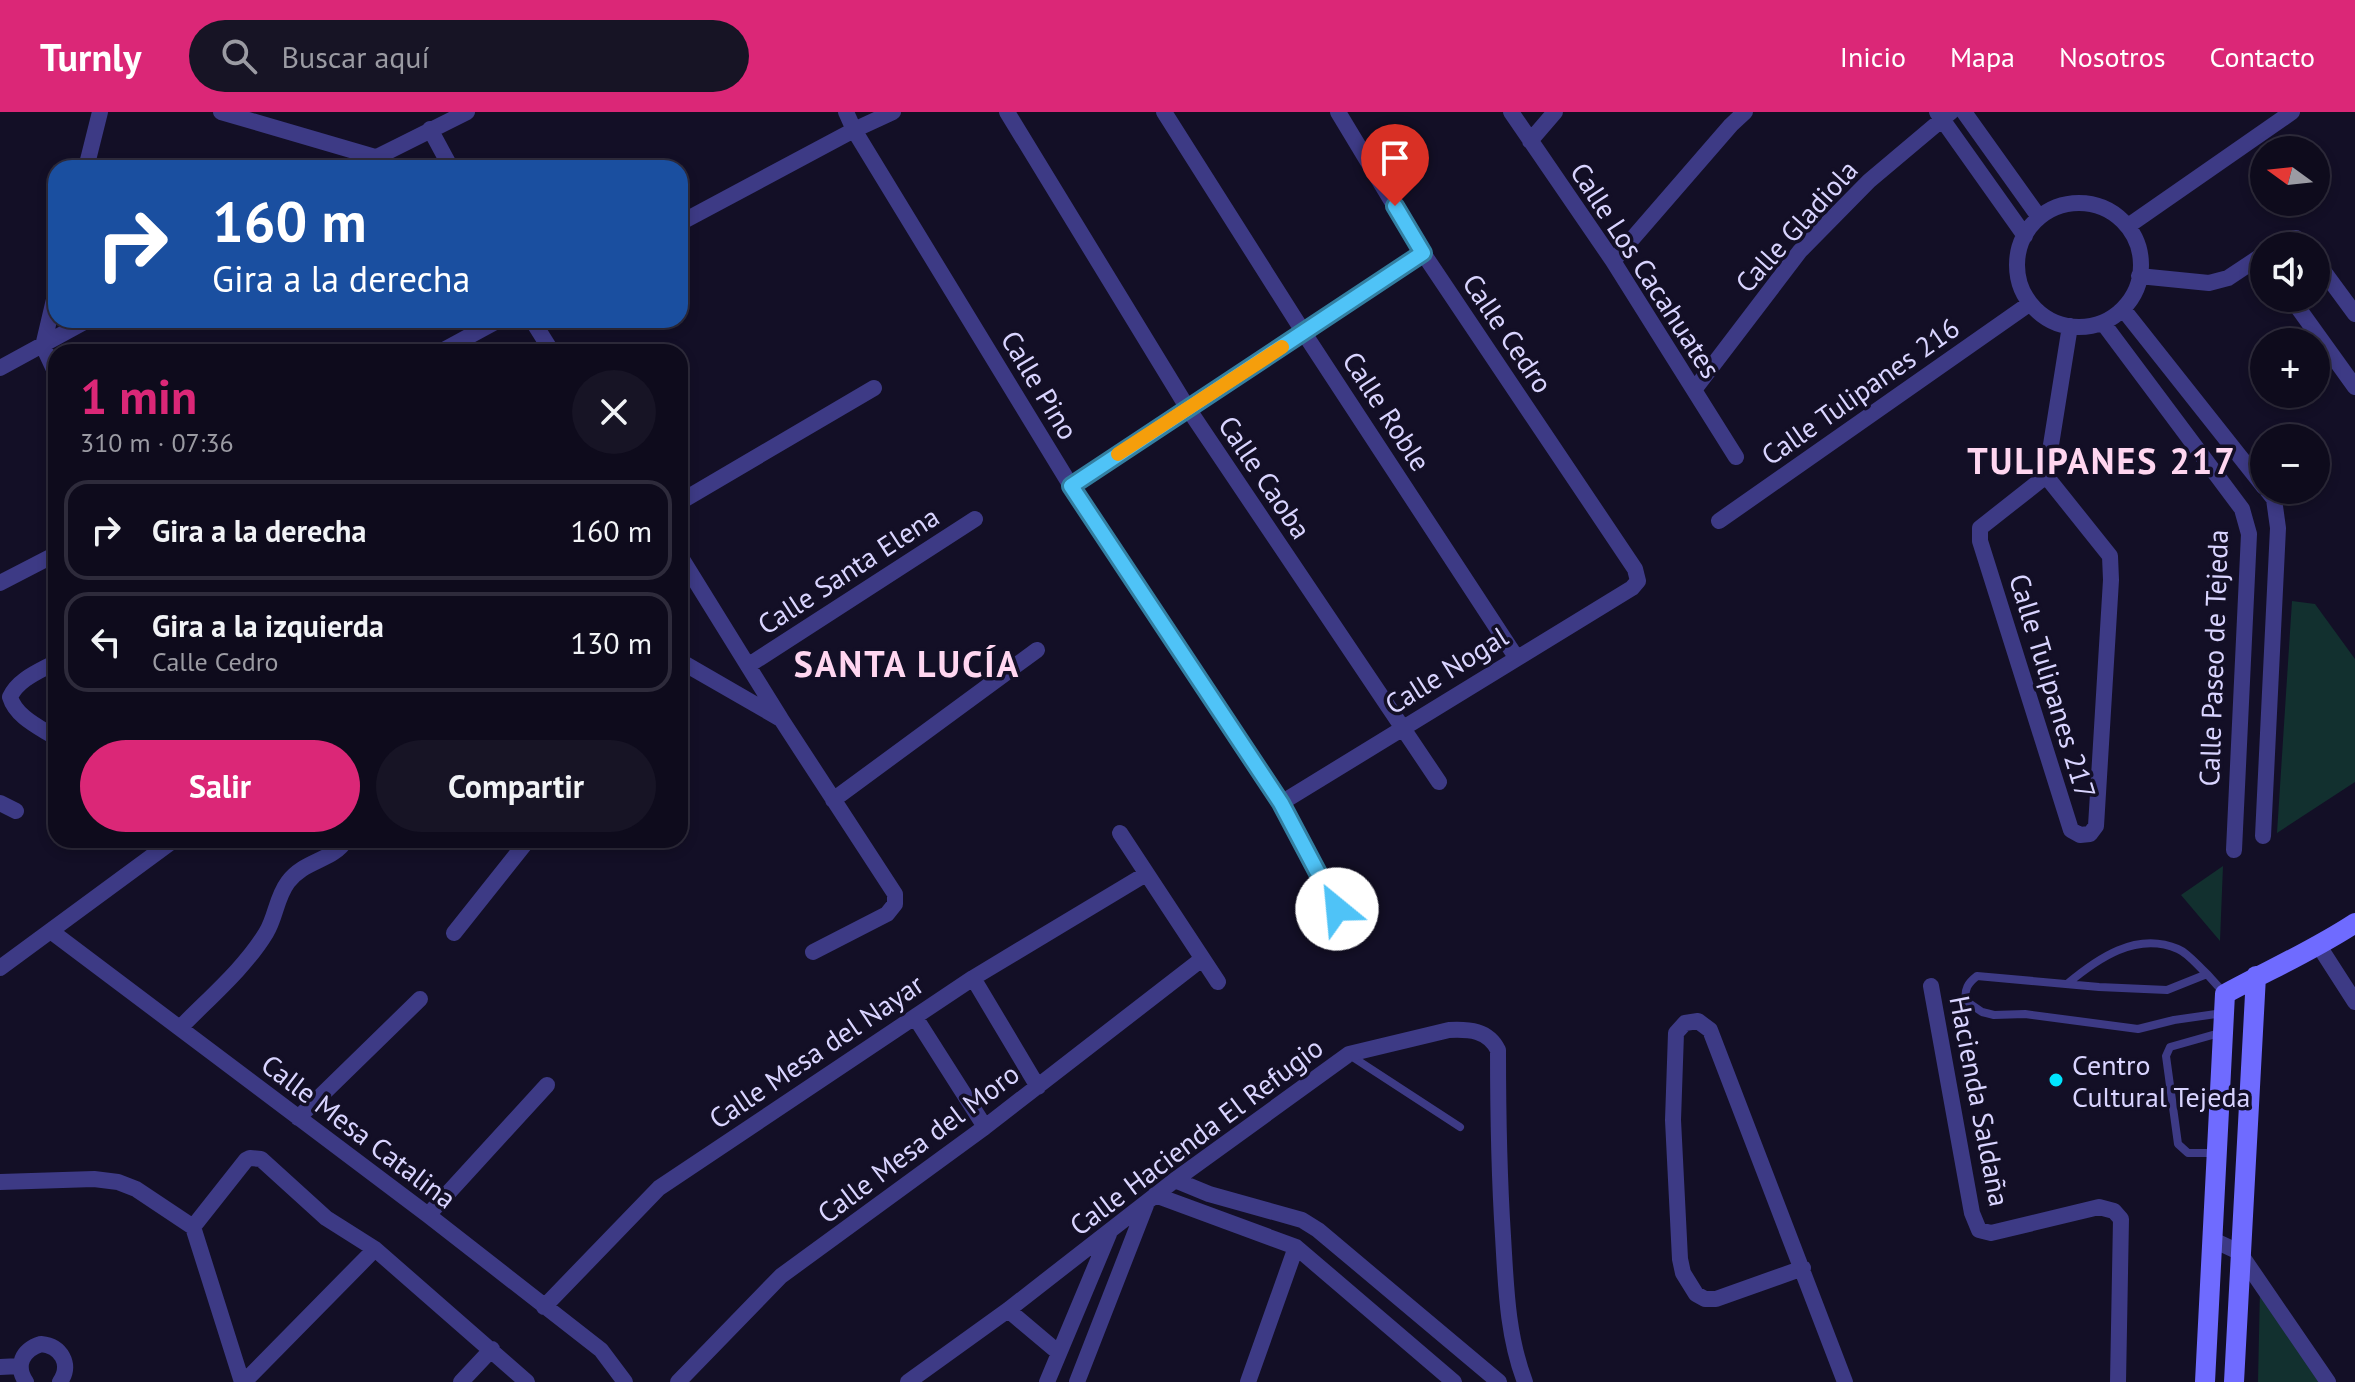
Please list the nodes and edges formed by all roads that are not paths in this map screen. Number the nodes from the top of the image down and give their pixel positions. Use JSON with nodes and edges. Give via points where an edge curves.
{"nodes":[{"id":1,"x":100,"y":112,"type":"edge"},
{"id":2,"x":221,"y":112,"type":"edge"},
{"id":3,"x":467,"y":112,"type":"edge"},
{"id":4,"x":846,"y":112,"type":"edge"},
{"id":5,"x":893,"y":112,"type":"edge"},
{"id":6,"x":1007,"y":112,"type":"edge"},
{"id":7,"x":1164,"y":112,"type":"edge"},
{"id":8,"x":1338,"y":112,"type":"edge"},
{"id":9,"x":1511,"y":112,"type":"edge"},
{"id":10,"x":1555,"y":112,"type":"edge"},
{"id":11,"x":1745,"y":112,"type":"edge"},
{"id":12,"x":1964,"y":112,"type":"edge"},
{"id":13,"x":2292,"y":112,"type":"edge"},
{"id":14,"x":1943,"y":114,"type":"edge"},
{"id":15,"x":430,"y":129,"type":"junction"},
{"id":16,"x":854,"y":130,"type":"junction"},
{"id":17,"x":1530,"y":141,"type":"junction"},
{"id":18,"x":375,"y":157,"type":"junction"},
{"id":19,"x":88,"y":160,"type":"edge"},
{"id":20,"x":370,"y":160,"type":"edge"},
{"id":21,"x":447,"y":160,"type":"edge"},
{"id":22,"x":2039,"y":217,"type":"junction"},
{"id":23,"x":688,"y":219,"type":"edge"},
{"id":24,"x":2128,"y":226,"type":"junction"},
{"id":25,"x":2025,"y":236,"type":"junction"},
{"id":26,"x":1423,"y":253,"type":"junction"},
{"id":27,"x":1613,"y":261,"type":"junction"},
{"id":28,"x":2250,"y":265,"type":"edge"},
{"id":29,"x":2139,"y":276,"type":"junction"},
{"id":30,"x":2330,"y":280,"type":"edge"},
{"id":31,"x":2029,"y":304,"type":"junction"},
{"id":32,"x":2123,"y":309,"type":"junction"},
{"id":33,"x":2301,"y":312,"type":"edge"},
{"id":34,"x":2355,"y":314,"type":"edge"},
{"id":35,"x":2103,"y":323,"type":"junction"},
{"id":36,"x":48,"y":325,"type":"edge"},
{"id":37,"x":2070,"y":326,"type":"junction"},
{"id":38,"x":74,"y":328,"type":"edge"},
{"id":39,"x":484,"y":328,"type":"edge"},
{"id":40,"x":1304,"y":333,"type":"junction"},
{"id":41,"x":455,"y":344,"type":"edge"},
{"id":42,"x":43,"y":346,"type":"junction"},
{"id":43,"x":48,"y":357,"type":"edge"},
{"id":44,"x":0,"y":368,"type":"edge"},
{"id":45,"x":2355,"y":387,"type":"edge"},
{"id":46,"x":874,"y":388,"type":"dead end"},
{"id":47,"x":1694,"y":390,"type":"junction"},
{"id":48,"x":1187,"y":407,"type":"junction"},
{"id":49,"x":1736,"y":457,"type":"dead end"},
{"id":50,"x":2250,"y":469,"type":"edge"},
{"id":51,"x":2046,"y":476,"type":"junction"},
{"id":52,"x":1071,"y":486,"type":"junction"},
{"id":53,"x":688,"y":497,"type":"edge"},
{"id":54,"x":2275,"y":504,"type":"edge"},
{"id":55,"x":975,"y":519,"type":"dead end"},
{"id":56,"x":1719,"y":521,"type":"dead end"},
{"id":57,"x":48,"y":558,"type":"edge"},
{"id":58,"x":688,"y":569,"type":"edge"},
{"id":59,"x":1638,"y":581,"type":"joint"},
{"id":60,"x":0,"y":583,"type":"edge"},
{"id":61,"x":1037,"y":650,"type":"dead end"},
{"id":62,"x":1516,"y":657,"type":"junction"},
{"id":63,"x":749,"y":665,"type":"junction"},
{"id":64,"x":688,"y":666,"type":"edge"},
{"id":65,"x":48,"y":667,"type":"edge"},
{"id":66,"x":781,"y":719,"type":"junction"},
{"id":67,"x":1403,"y":727,"type":"junction"},
{"id":68,"x":48,"y":733,"type":"edge"},
{"id":69,"x":1439,"y":782,"type":"dead end"},
{"id":70,"x":833,"y":800,"type":"junction"},
{"id":71,"x":0,"y":803,"type":"edge"},
{"id":72,"x":1281,"y":803,"type":"junction"},
{"id":73,"x":16,"y":811,"type":"dead end"},
{"id":74,"x":1120,"y":833,"type":"dead end"},
{"id":75,"x":2263,"y":836,"type":"dead end"},
{"id":76,"x":163,"y":848,"type":"edge"},
{"id":77,"x":339,"y":848,"type":"edge"},
{"id":78,"x":522,"y":848,"type":"edge"},
{"id":79,"x":2234,"y":850,"type":"dead end"},
{"id":80,"x":1146,"y":874,"type":"junction"},
{"id":81,"x":1337,"y":909,"type":"dead end"},
{"id":82,"x":2355,"y":923,"type":"edge"},
{"id":83,"x":52,"y":932,"type":"junction"},
{"id":84,"x":454,"y":933,"type":"dead end"},
{"id":85,"x":2319,"y":946,"type":"junction"},
{"id":86,"x":813,"y":952,"type":"dead end"},
{"id":87,"x":1202,"y":959,"type":"junction"},
{"id":88,"x":0,"y":968,"type":"edge"},
{"id":89,"x":2207,"y":974,"type":"junction"},
{"id":90,"x":2256,"y":976,"type":"junction"},
{"id":91,"x":973,"y":978,"type":"junction"},
{"id":92,"x":1218,"y":982,"type":"dead end"},
{"id":93,"x":2067,"y":984,"type":"junction"},
{"id":94,"x":1931,"y":986,"type":"dead end"},
{"id":95,"x":420,"y":999,"type":"dead end"},
{"id":96,"x":2355,"y":1002,"type":"edge"},
{"id":97,"x":2225,"y":1013,"type":"junction"},
{"id":98,"x":915,"y":1017,"type":"junction"},
{"id":99,"x":180,"y":1028,"type":"junction"},
{"id":100,"x":1349,"y":1054,"type":"junction"},
{"id":101,"x":547,"y":1085,"type":"dead end"},
{"id":102,"x":1038,"y":1087,"type":"junction"},
{"id":103,"x":298,"y":1118,"type":"junction"},
{"id":104,"x":985,"y":1127,"type":"junction"},
{"id":105,"x":1460,"y":1127,"type":"dead end"},
{"id":106,"x":2216,"y":1153,"type":"junction"},
{"id":107,"x":1,"y":1177,"type":"edge"},
{"id":108,"x":1175,"y":1180,"type":"junction"},
{"id":109,"x":1152,"y":1198,"type":"junction"},
{"id":110,"x":428,"y":1215,"type":"junction"},
{"id":111,"x":193,"y":1227,"type":"junction"},
{"id":112,"x":1110,"y":1232,"type":"junction"},
{"id":113,"x":2211,"y":1239,"type":"junction"},
{"id":114,"x":1296,"y":1247,"type":"junction"},
{"id":115,"x":375,"y":1249,"type":"junction"},
{"id":116,"x":2239,"y":1252,"type":"junction"},
{"id":117,"x":1803,"y":1268,"type":"junction"},
{"id":118,"x":544,"y":1307,"type":"junction"},
{"id":119,"x":1008,"y":1310,"type":"junction"},
{"id":120,"x":1457,"y":1347,"type":"junction"},
{"id":121,"x":492,"y":1349,"type":"junction"},
{"id":122,"x":1059,"y":1353,"type":"junction"},
{"id":123,"x":0,"y":1367,"type":"edge"},
{"id":124,"x":23,"y":1374,"type":"edge"},
{"id":125,"x":1445,"y":1379,"type":"edge"},
{"id":126,"x":2114,"y":1381,"type":"edge"},
{"id":127,"x":60,"y":1382,"type":"edge"},
{"id":128,"x":243,"y":1382,"type":"edge"},
{"id":129,"x":461,"y":1382,"type":"edge"},
{"id":130,"x":527,"y":1382,"type":"edge"},
{"id":131,"x":625,"y":1382,"type":"edge"},
{"id":132,"x":678,"y":1382,"type":"edge"},
{"id":133,"x":908,"y":1382,"type":"edge"},
{"id":134,"x":1047,"y":1382,"type":"edge"},
{"id":135,"x":1077,"y":1382,"type":"edge"},
{"id":136,"x":1248,"y":1382,"type":"edge"},
{"id":137,"x":1499,"y":1382,"type":"edge"},
{"id":138,"x":1525,"y":1382,"type":"edge"},
{"id":139,"x":1845,"y":1382,"type":"edge"},
{"id":140,"x":2205,"y":1382,"type":"edge"},
{"id":141,"x":2234,"y":1382,"type":"edge"},
{"id":142,"x":2328,"y":1382,"type":"edge"}],
"edges":[{"from":1,"to":19,"type":"street"},
{"from":2,"to":18,"type":"street"},
{"from":3,"to":15,"type":"street"},
{"from":4,"to":16,"type":"street","name":"Calle Pino"},
{"from":5,"to":16,"type":"street"},
{"from":6,"to":48,"type":"street","name":"Calle Caoba"},
{"from":7,"to":40,"type":"street","name":"Calle Roble"},
{"from":8,"to":26,"type":"street","name":"Calle Cedro"},
{"from":9,"to":17,"type":"street","name":"Calle Los Cacahuates"},
{"from":10,"to":17,"type":"street"},
{"from":11,"to":27,"type":"street"},
{"from":12,"to":22,"type":"street"},
{"from":13,"to":24,"type":"street"},
{"from":14,"to":25,"type":"street"},
{"from":14,"to":47,"type":"street","name":"Calle Gladiola","via":[[1800,251]]},
{"from":15,"to":18,"type":"street"},
{"from":15,"to":21,"type":"street"},
{"from":16,"to":23,"type":"street"},
{"from":16,"to":52,"type":"street","name":"Calle Pino"},
{"from":17,"to":27,"type":"street","name":"Calle Los Cacahuates"},
{"from":18,"to":20,"type":"street"},
{"from":22,"to":24,"type":"street","via":[[2079,203],[2103,208]]},
{"from":22,"to":25,"type":"street"},
{"from":24,"to":29,"type":"street","via":[[2137,241]]},
{"from":25,"to":31,"type":"street","via":[[2017,266]]},
{"from":26,"to":40,"type":"street"},
{"from":26,"to":59,"type":"street","name":"Calle Cedro","via":[[1635,569]]},
{"from":27,"to":47,"type":"street","name":"Calle Los Cacahuates"},
{"from":28,"to":29,"type":"street","via":[[2209,283]]},
{"from":29,"to":32,"type":"street"},
{"from":30,"to":34,"type":"street"},
{"from":31,"to":37,"type":"street","via":[[2055,323]]},
{"from":31,"to":56,"type":"street","name":"Calle Tulipanes 216"},
{"from":32,"to":35,"type":"street"},
{"from":32,"to":50,"type":"street","name":"Calle Paseo de Tejeda"},
{"from":33,"to":45,"type":"street"},
{"from":35,"to":37,"type":"street"},
{"from":35,"to":79,"type":"street","name":"Calle Paseo de Tejeda","via":[[2242,509],[2249,534]]},
{"from":36,"to":42,"type":"street"},
{"from":37,"to":51,"type":"street"},
{"from":38,"to":42,"type":"street"},
{"from":39,"to":41,"type":"street"},
{"from":40,"to":48,"type":"street"},
{"from":40,"to":62,"type":"street","name":"Calle Roble"},
{"from":42,"to":43,"type":"street"},
{"from":42,"to":44,"type":"street"},
{"from":46,"to":53,"type":"street"},
{"from":47,"to":49,"type":"street","name":"Calle Los Cacahuates"},
{"from":48,"to":52,"type":"street"},
{"from":48,"to":67,"type":"street","name":"Calle Caoba"},
{"from":51,"to":51,"type":"street","name":"Calle Tulipanes 217","via":[[1988,519],[1980,528],[1980,541],[2071,830],[2090,834],[2096,826],[2110,556]]},
{"from":52,"to":72,"type":"street","name":"Calle Pino"},
{"from":54,"to":75,"type":"street","name":"Calle Paseo de Tejeda","via":[[2278,528]]},
{"from":55,"to":63,"type":"street","name":"Calle Santa Elena"},
{"from":57,"to":60,"type":"street"},
{"from":58,"to":63,"type":"street","name":"Calle Santa Elena"},
{"from":59,"to":62,"type":"street","name":"Calle Nogal"},
{"from":61,"to":70,"type":"street"},
{"from":62,"to":67,"type":"street","name":"Calle Nogal"},
{"from":63,"to":66,"type":"street","name":"Calle Santa Elena"},
{"from":64,"to":66,"type":"street"},
{"from":65,"to":68,"type":"street","via":[[14,688],[10,697],[13,708]]},
{"from":66,"to":70,"type":"street","name":"Calle Santa Elena"},
{"from":67,"to":69,"type":"street","name":"Calle Caoba"},
{"from":67,"to":72,"type":"street","name":"Calle Nogal"},
{"from":70,"to":86,"type":"street","name":"Calle Santa Elena","via":[[889,882],[895,904],[887,914]]},
{"from":71,"to":73,"type":"street"},
{"from":72,"to":81,"type":"street","name":"Calle Pino"},
{"from":74,"to":80,"type":"street"},
{"from":76,"to":83,"type":"street"},
{"from":77,"to":99,"type":"street","via":[[289,880],[255,951]]},
{"from":78,"to":84,"type":"street"},
{"from":80,"to":87,"type":"street"},
{"from":80,"to":91,"type":"street","name":"Calle Mesa del Nayar"},
{"from":82,"to":85,"type":"street"},
{"from":83,"to":88,"type":"street"},
{"from":83,"to":99,"type":"street","name":"Calle Mesa Catalina"},
{"from":85,"to":90,"type":"street"},
{"from":85,"to":96,"type":"street"},
{"from":87,"to":92,"type":"street"},
{"from":87,"to":102,"type":"street","name":"Calle Mesa del Moro"},
{"from":89,"to":93,"type":"lane","via":[[2167,990]]},
{"from":89,"to":93,"type":"lane","via":[[2180,950],[2145,944],[2098,960]]},
{"from":89,"to":97,"type":"lane"},
{"from":90,"to":97,"type":"street"},
{"from":90,"to":116,"type":"street"},
{"from":91,"to":98,"type":"street","name":"Calle Mesa del Nayar"},
{"from":91,"to":102,"type":"street"},
{"from":93,"to":97,"type":"lane","via":[[1977,976],[1964,992],[1966,1001],[1982,1012],[2138,1029]]},
{"from":94,"to":126,"type":"street","name":"Hacienda Saldaña","via":[[1979,1230],[1991,1233],[2099,1207],[2121,1219]]},
{"from":95,"to":103,"type":"street"},
{"from":97,"to":106,"type":"street"},
{"from":97,"to":106,"type":"lane","via":[[2170,1047],[2166,1056],[2178,1144],[2188,1153]]},
{"from":98,"to":104,"type":"street"},
{"from":98,"to":118,"type":"street","name":"Calle Mesa del Nayar","via":[[659,1188]]},
{"from":99,"to":103,"type":"street","name":"Calle Mesa Catalina"},
{"from":100,"to":105,"type":"lane"},
{"from":100,"to":108,"type":"street","name":"Calle Hacienda El Refugio"},
{"from":100,"to":138,"type":"street","name":"Calle Hacienda El Refugio","via":[[1449,1030],[1477,1031],[1492,1039],[1498,1050],[1507,1312]]},
{"from":101,"to":110,"type":"street"},
{"from":102,"to":104,"type":"street","name":"Calle Mesa del Moro"},
{"from":103,"to":110,"type":"street","name":"Calle Mesa Catalina"},
{"from":104,"to":132,"type":"street","name":"Calle Mesa del Moro","via":[[781,1276]]},
{"from":106,"to":113,"type":"street"},
{"from":107,"to":111,"type":"street","via":[[118,1182]]},
{"from":108,"to":109,"type":"street","name":"Calle Hacienda El Refugio"},
{"from":108,"to":120,"type":"street","via":[[1302,1220]]},
{"from":109,"to":112,"type":"street","name":"Calle Hacienda El Refugio"},
{"from":109,"to":114,"type":"street"},
{"from":109,"to":135,"type":"street"},
{"from":110,"to":118,"type":"street","name":"Calle Mesa Catalina"},
{"from":111,"to":115,"type":"street","via":[[246,1160],[256,1158],[266,1161],[326,1218]]},
{"from":111,"to":128,"type":"street"},
{"from":112,"to":119,"type":"street","name":"Calle Hacienda El Refugio"},
{"from":112,"to":122,"type":"street"},
{"from":113,"to":116,"type":"street"},
{"from":113,"to":140,"type":"street"},
{"from":114,"to":125,"type":"street"},
{"from":114,"to":136,"type":"street"},
{"from":115,"to":121,"type":"street"},
{"from":115,"to":128,"type":"street"},
{"from":116,"to":141,"type":"street"},
{"from":116,"to":142,"type":"street"},
{"from":117,"to":117,"type":"street","via":[[1710,1030],[1698,1021],[1685,1023],[1676,1033],[1673,1120],[1680,1259],[1688,1284],[1705,1299],[1716,1299]]},
{"from":117,"to":139,"type":"street"},
{"from":118,"to":131,"type":"street","name":"Calle Mesa Catalina","via":[[601,1350]]},
{"from":119,"to":122,"type":"street"},
{"from":119,"to":133,"type":"street","name":"Calle Hacienda El Refugio"},
{"from":120,"to":125,"type":"street"},
{"from":120,"to":137,"type":"street"},
{"from":121,"to":129,"type":"street"},
{"from":121,"to":130,"type":"street"},
{"from":122,"to":134,"type":"street"},
{"from":123,"to":124,"type":"street"},
{"from":124,"to":127,"type":"street","via":[[26,1351],[49,1345],[65,1361]]}]}
